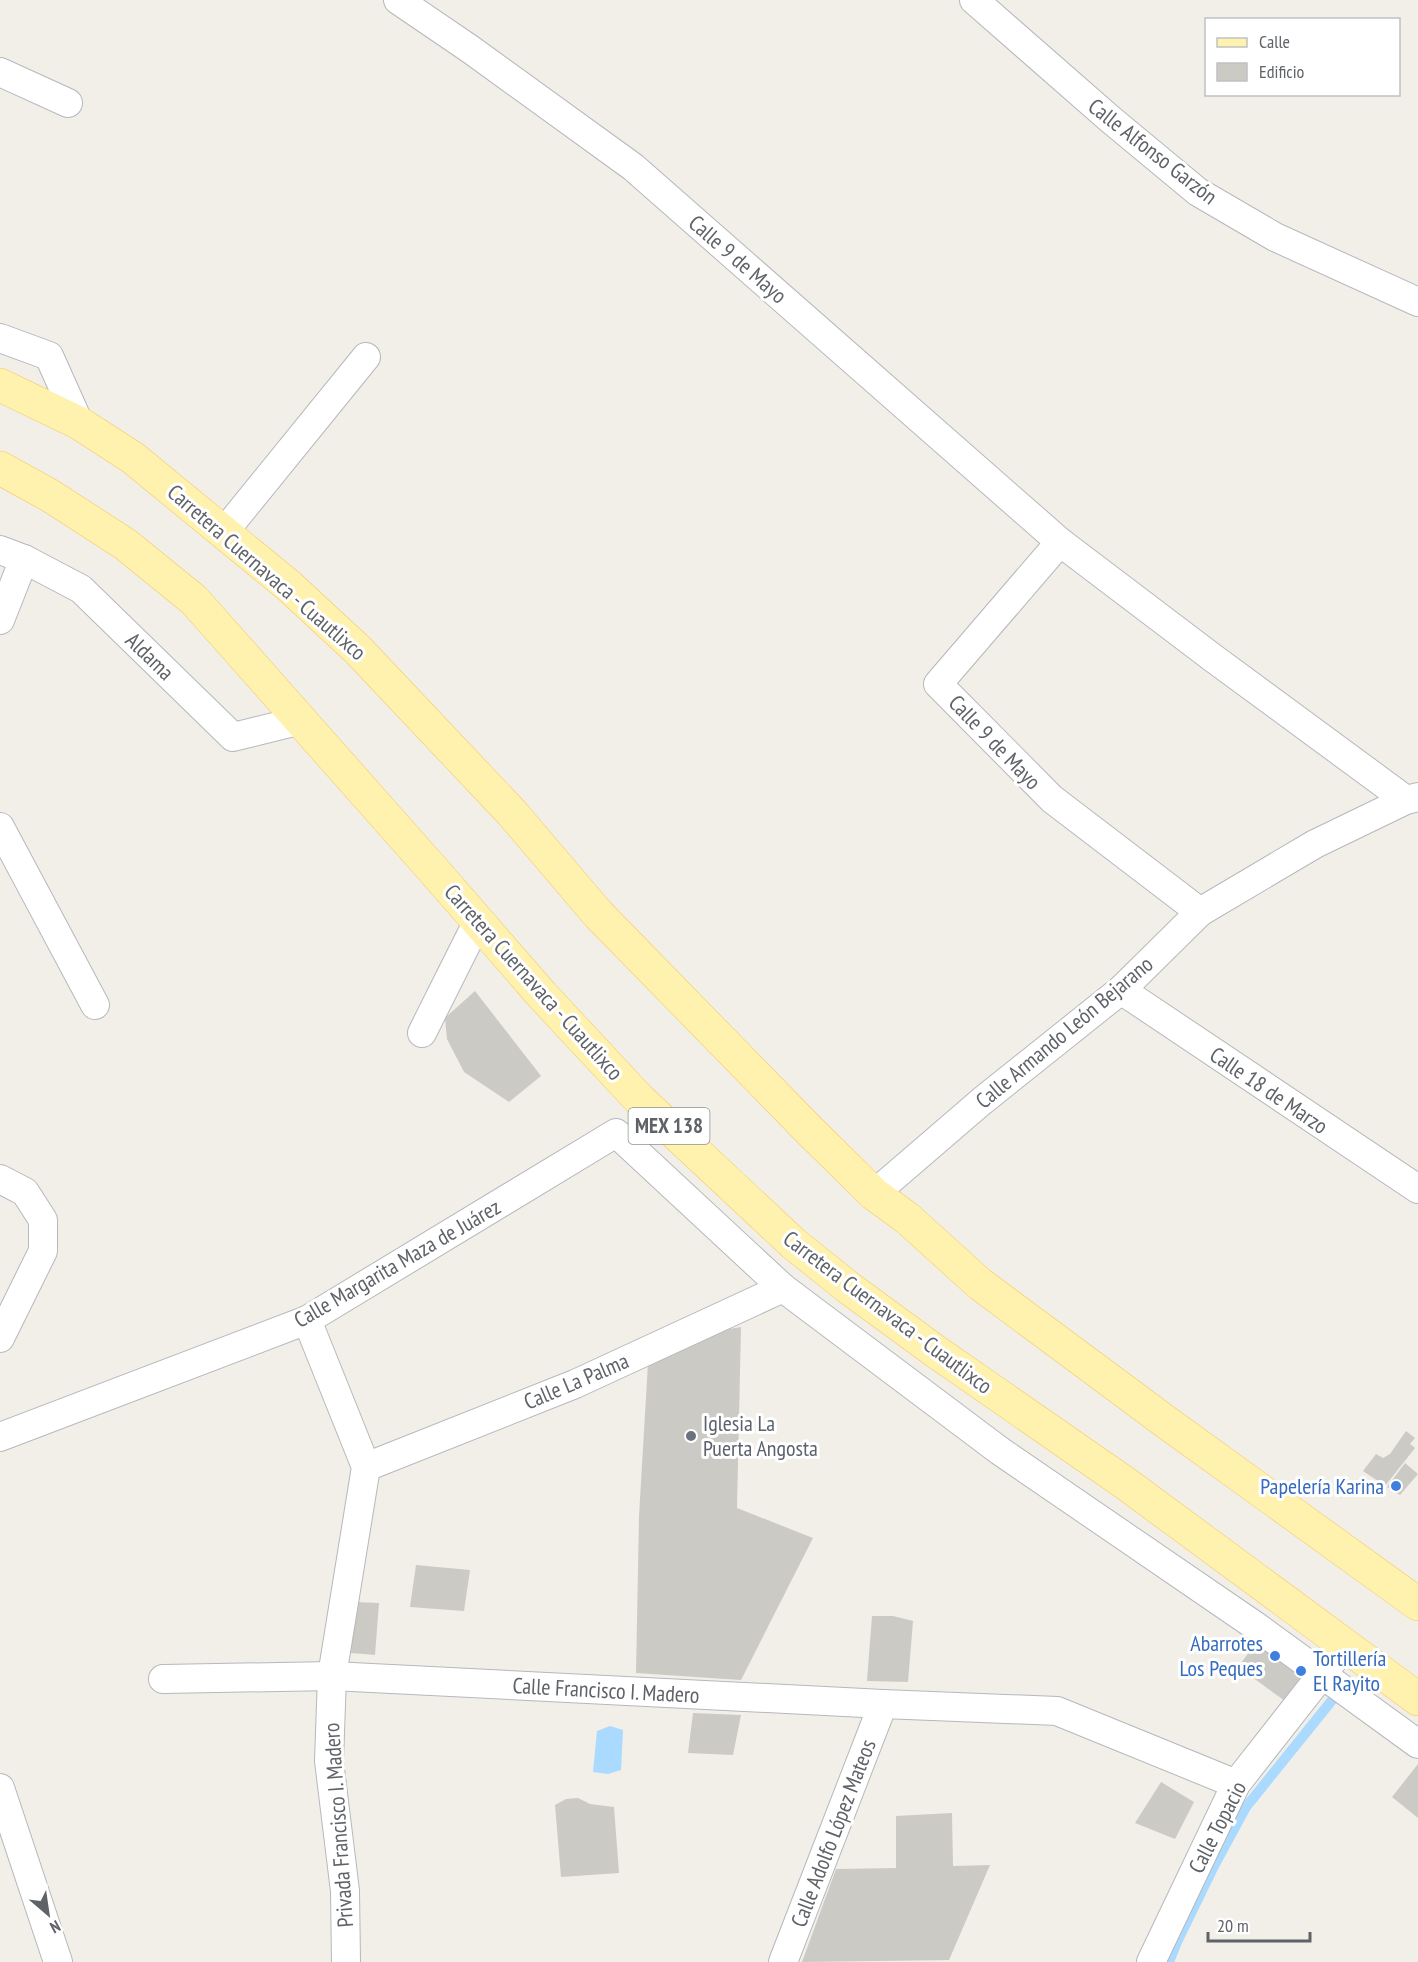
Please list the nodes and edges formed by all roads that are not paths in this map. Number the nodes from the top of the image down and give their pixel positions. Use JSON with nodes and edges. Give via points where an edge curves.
{"nodes":[{"id":1,"x":398,"y":0,"type":"edge"},
{"id":2,"x":974,"y":0,"type":"edge"},
{"id":3,"x":0,"y":72,"type":"edge"},
{"id":4,"x":68,"y":103,"type":"dead end"},
{"id":5,"x":1418,"y":303,"type":"edge"},
{"id":6,"x":0,"y":338,"type":"edge"},
{"id":7,"x":366,"y":357,"type":"dead end"},
{"id":8,"x":0,"y":385,"type":"edge"},
{"id":9,"x":79,"y":423,"type":"junction"},
{"id":10,"x":0,"y":468,"type":"edge"},
{"id":11,"x":224,"y":532,"type":"junction"},
{"id":12,"x":1060,"y":542,"type":"junction"},
{"id":13,"x":12,"y":555,"type":"edge"},
{"id":14,"x":0,"y":620,"type":"edge"},
{"id":15,"x":302,"y":720,"type":"junction"},
{"id":16,"x":1412,"y":799,"type":"edge"},
{"id":17,"x":0,"y":826,"type":"edge"},
{"id":18,"x":1200,"y":912,"type":"junction"},
{"id":19,"x":478,"y":921,"type":"junction"},
{"id":20,"x":1121,"y":990,"type":"junction"},
{"id":21,"x":95,"y":1005,"type":"dead end"},
{"id":22,"x":422,"y":1033,"type":"dead end"},
{"id":23,"x":0,"y":1179,"type":"edge"},
{"id":24,"x":1418,"y":1190,"type":"edge"},
{"id":25,"x":874,"y":1194,"type":"junction"},
{"id":26,"x":783,"y":1288,"type":"junction"},
{"id":27,"x":307,"y":1320,"type":"junction"},
{"id":28,"x":0,"y":1338,"type":"edge"},
{"id":29,"x":0,"y":1437,"type":"edge"},
{"id":30,"x":366,"y":1467,"type":"junction"},
{"id":31,"x":1418,"y":1604,"type":"edge"},
{"id":32,"x":1344,"y":1645,"type":"junction"},
{"id":33,"x":1323,"y":1675,"type":"junction"},
{"id":34,"x":332,"y":1676,"type":"junction"},
{"id":35,"x":163,"y":1679,"type":"dead end"},
{"id":36,"x":1418,"y":1699,"type":"edge"},
{"id":37,"x":883,"y":1704,"type":"junction"},
{"id":38,"x":1418,"y":1744,"type":"edge"},
{"id":39,"x":1236,"y":1784,"type":"junction"},
{"id":40,"x":0,"y":1788,"type":"edge"},
{"id":41,"x":58,"y":1962,"type":"edge"},
{"id":42,"x":346,"y":1962,"type":"edge"},
{"id":43,"x":783,"y":1962,"type":"edge"},
{"id":44,"x":1151,"y":1962,"type":"edge"}],
"edges":[{"from":1,"to":12,"type":"street","name":"Calle 9 de Mayo","via":[[633,166]]},
{"from":2,"to":5,"type":"street","name":"Calle Alfonso Garzón","via":[[1198,192],[1275,237]]},
{"from":3,"to":4,"type":"street"},
{"from":6,"to":9,"type":"street","via":[[49,356]]},
{"from":7,"to":11,"type":"street"},
{"from":8,"to":9,"type":"main road","name":"Carretera Cuernavaca - Cuautlixco"},
{"from":9,"to":11,"type":"main road","name":"Carretera Cuernavaca - Cuautlixco","via":[[133,458]]},
{"from":10,"to":15,"type":"main road","name":"Carretera Cuernavaca - Cuautlixco","number":"MEX 138","via":[[125,544],[194,600]]},
{"from":11,"to":25,"type":"main road","name":"Carretera Cuernavaca - Cuautlixco","via":[[358,650],[512,813],[598,914]]},
{"from":12,"to":16,"type":"street","name":"Calle 9 de Mayo","via":[[1213,658]]},
{"from":12,"to":18,"type":"street","name":"Calle 9 de Mayo","via":[[938,684],[1052,800]]},
{"from":13,"to":14,"type":"street"},
{"from":13,"to":15,"type":"street","name":"Aldama","via":[[81,589],[233,737]]},
{"from":15,"to":19,"type":"main road","name":"Carretera Cuernavaca - Cuautlixco","number":"MEX 138"},
{"from":16,"to":18,"type":"street","name":"Calle Armando León Bejarano","via":[[1315,844]]},
{"from":17,"to":21,"type":"street"},
{"from":18,"to":20,"type":"street","name":"Calle Armando León Bejarano"},
{"from":19,"to":22,"type":"street"},
{"from":19,"to":32,"type":"main road","name":"Carretera Cuernavaca - Cuautlixco","number":"MEX 138","via":[[639,1098],[794,1244],[935,1351],[1125,1483]]},
{"from":20,"to":24,"type":"street","name":"Calle 18 de Marzo"},
{"from":20,"to":25,"type":"street","name":"Calle Armando León Bejarano"},
{"from":23,"to":28,"type":"street","via":[[25,1192],[43,1220],[43,1251]]},
{"from":25,"to":31,"type":"main road","name":"Carretera Cuernavaca - Cuautlixco","via":[[907,1218],[980,1284]]},
{"from":26,"to":27,"type":"street","name":"Calle Margarita Maza de Juárez","via":[[616,1133]]},
{"from":26,"to":30,"type":"street","name":"Calle La Palma","via":[[575,1383]]},
{"from":26,"to":33,"type":"street","via":[[1000,1451]]},
{"from":27,"to":29,"type":"street","name":"Calle Margarita Maza de Juárez"},
{"from":27,"to":30,"type":"street"},
{"from":30,"to":34,"type":"street"},
{"from":32,"to":33,"type":"street","name":"Calle Topacio"},
{"from":32,"to":36,"type":"main road","name":"Carretera Cuernavaca - Cuautlixco","number":"MEX 138"},
{"from":33,"to":38,"type":"street"},
{"from":33,"to":39,"type":"street","name":"Calle Topacio"},
{"from":34,"to":35,"type":"street"},
{"from":34,"to":37,"type":"street","name":"Calle Francisco I. Madero"},
{"from":34,"to":42,"type":"street","name":"Privada Francisco I. Madero","via":[[329,1761],[345,1891]]},
{"from":37,"to":39,"type":"street","name":"Calle Francisco I. Madero","via":[[1057,1711]]},
{"from":37,"to":43,"type":"street","name":"Calle Adolfo López Mateos"},
{"from":39,"to":44,"type":"street","name":"Calle Topacio"},
{"from":40,"to":41,"type":"street"}]}
